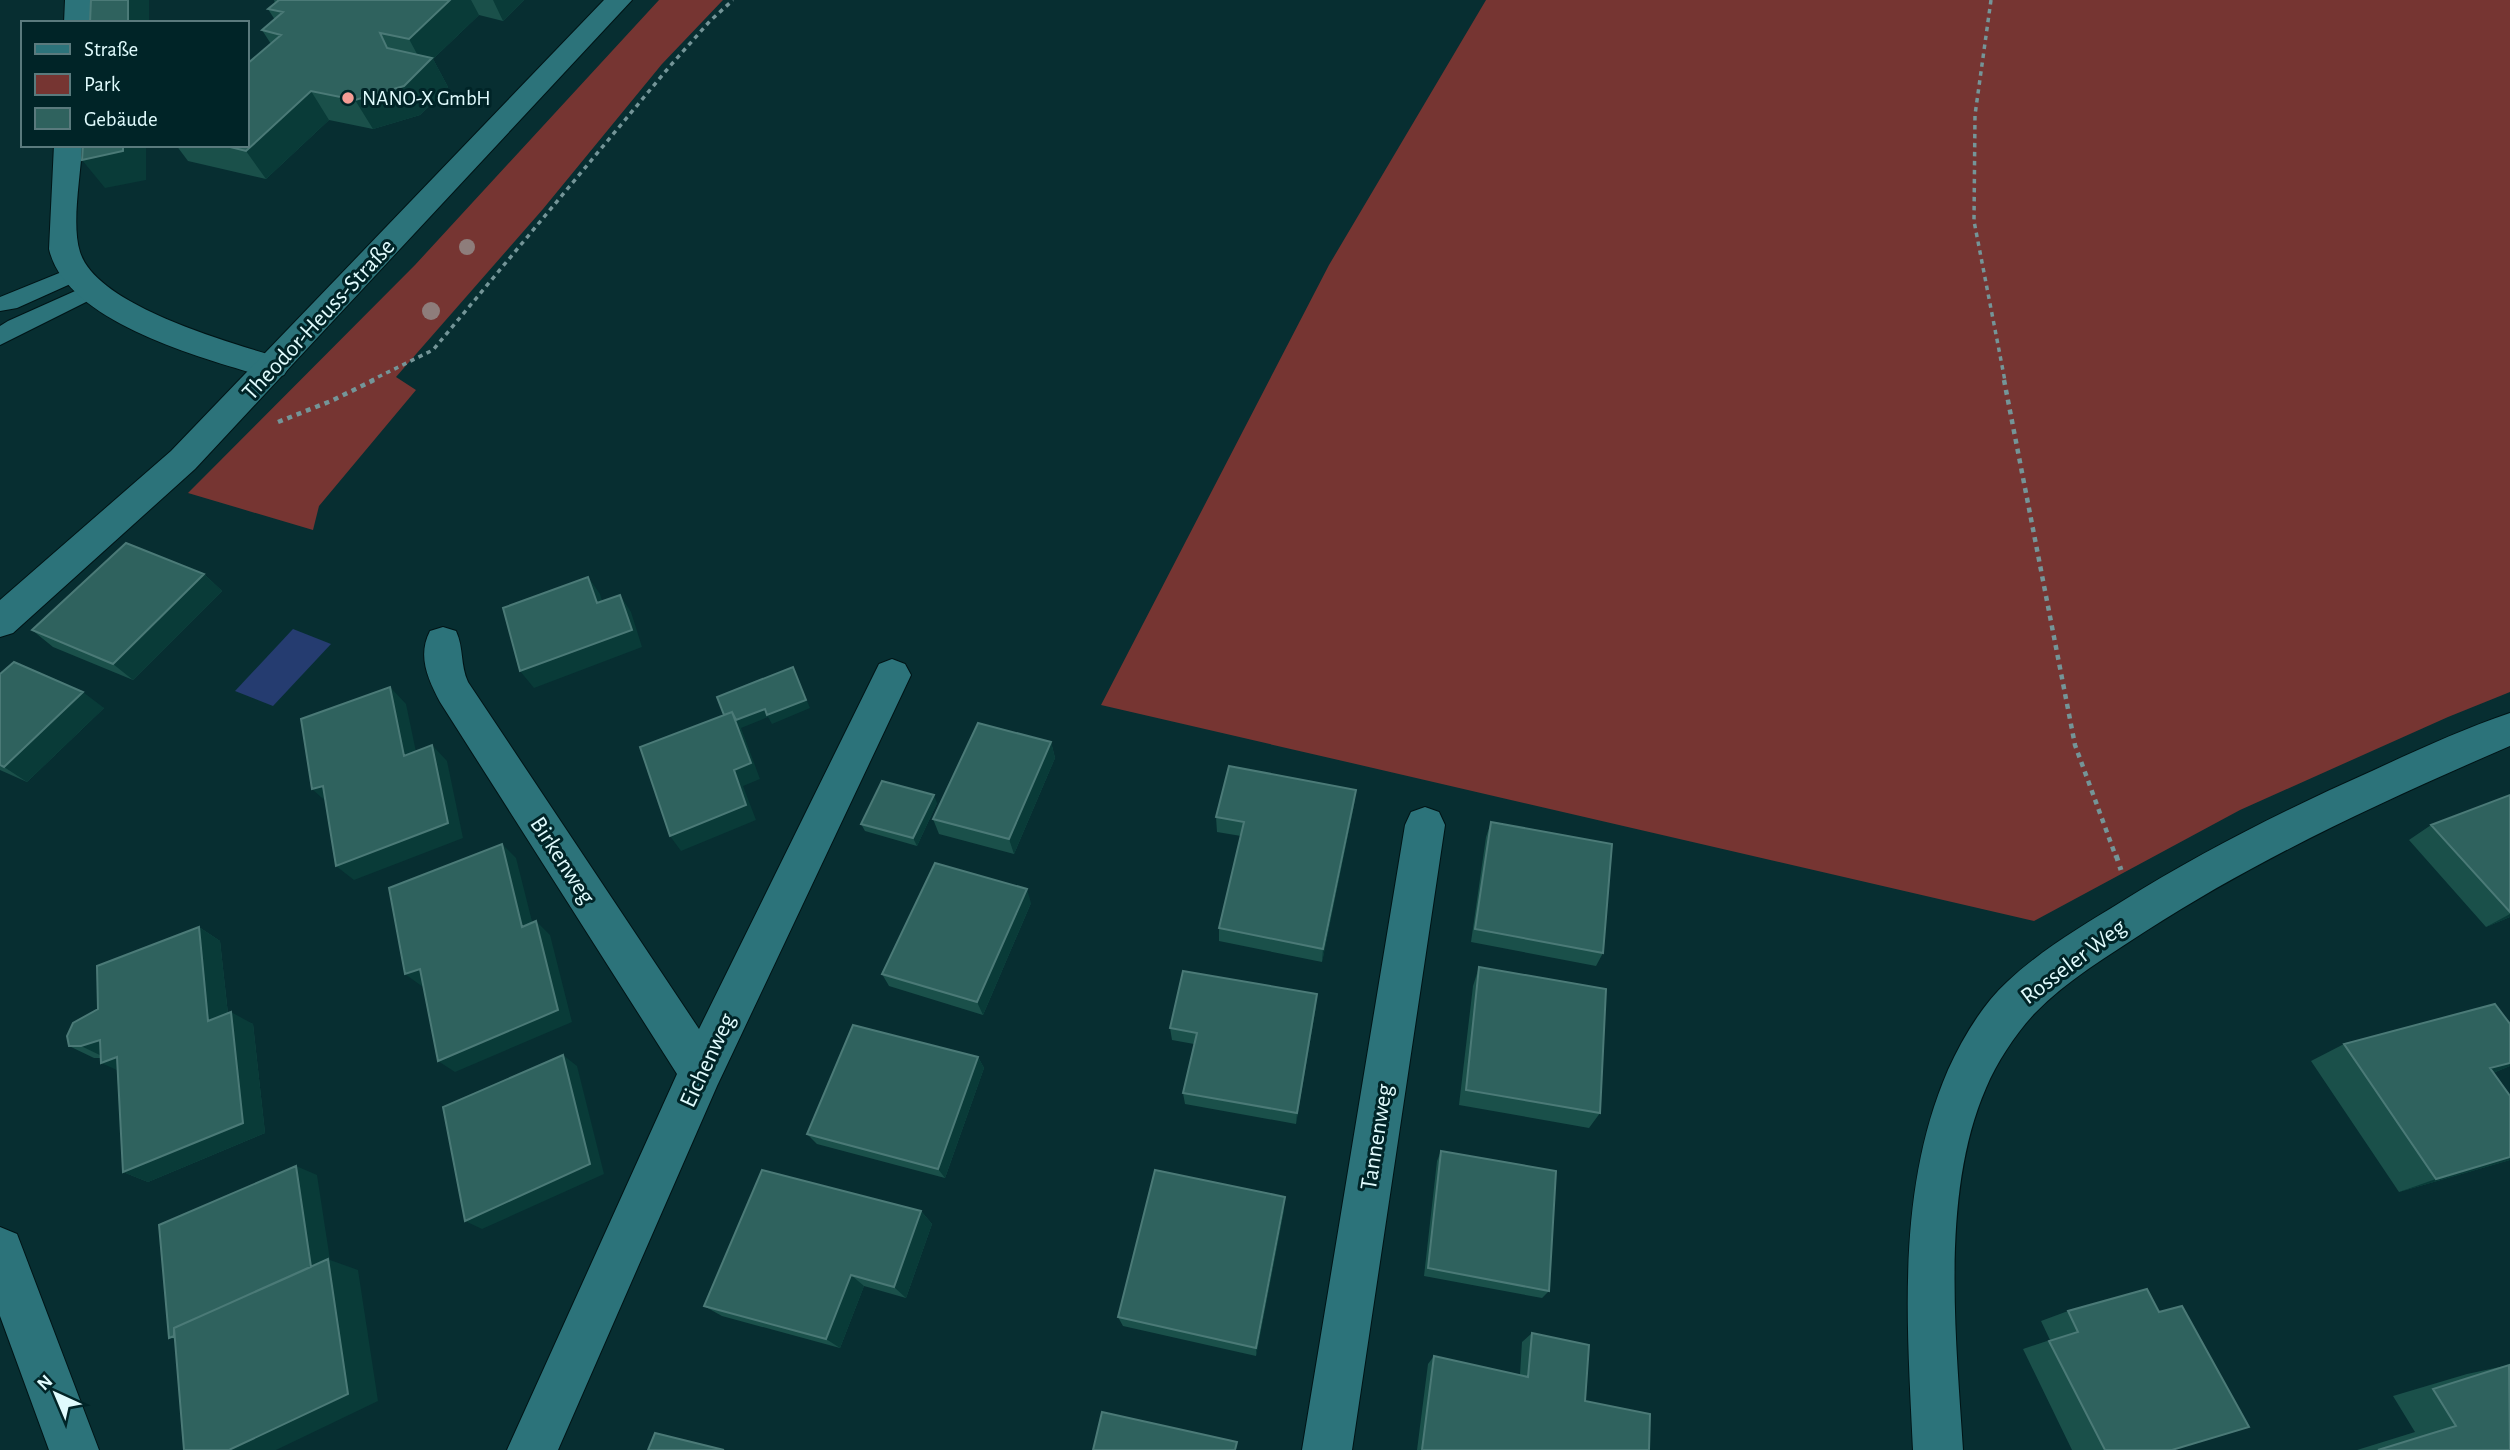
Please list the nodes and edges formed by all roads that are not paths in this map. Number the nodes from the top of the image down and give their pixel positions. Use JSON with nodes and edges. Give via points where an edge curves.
{"nodes":[{"id":1,"x":78,"y":0,"type":"edge"},
{"id":2,"x":619,"y":0,"type":"edge"},
{"id":3,"x":77,"y":21,"type":"edge"},
{"id":4,"x":68,"y":147,"type":"edge"},
{"id":5,"x":86,"y":281,"type":"junction"},
{"id":6,"x":0,"y":304,"type":"edge"},
{"id":7,"x":0,"y":337,"type":"edge"},
{"id":8,"x":273,"y":367,"type":"junction"},
{"id":9,"x":0,"y":622,"type":"edge"},
{"id":10,"x":443,"y":642,"type":"dead end"},
{"id":11,"x":892,"y":675,"type":"dead end"},
{"id":12,"x":2510,"y":729,"type":"edge"},
{"id":13,"x":1425,"y":825,"type":"dead end"},
{"id":14,"x":701,"y":1071,"type":"junction"},
{"id":15,"x":0,"y":1251,"type":"edge"},
{"id":16,"x":74,"y":1450,"type":"edge"},
{"id":17,"x":532,"y":1450,"type":"edge"},
{"id":18,"x":1327,"y":1450,"type":"edge"},
{"id":19,"x":1938,"y":1450,"type":"edge"}],
"edges":[{"from":1,"to":3,"type":"street"},
{"from":2,"to":8,"type":"street","name":"Theodor-Heuss-Straße"},
{"from":4,"to":5,"type":"street","via":[[65,255]]},
{"from":5,"to":6,"type":"lane"},
{"from":5,"to":7,"type":"lane"},
{"from":5,"to":8,"type":"street","via":[[138,320]]},
{"from":8,"to":9,"type":"street","name":"Theodor-Heuss-Straße","via":[[183,460]]},
{"from":10,"to":14,"type":"street","name":"Birkenweg","via":[[443,669],[453,691]]},
{"from":11,"to":14,"type":"street","name":"Eichenweg"},
{"from":12,"to":19,"type":"street","name":"Rosseler Weg","via":[[2398,776],[2222,866],[2072,957],[2012,1006],[1965,1081],[1946,1145],[1931,1238]]},
{"from":13,"to":18,"type":"street","name":"Tannenweg"},
{"from":14,"to":17,"type":"street","name":"Eichenweg"},
{"from":15,"to":16,"type":"street"}]}
